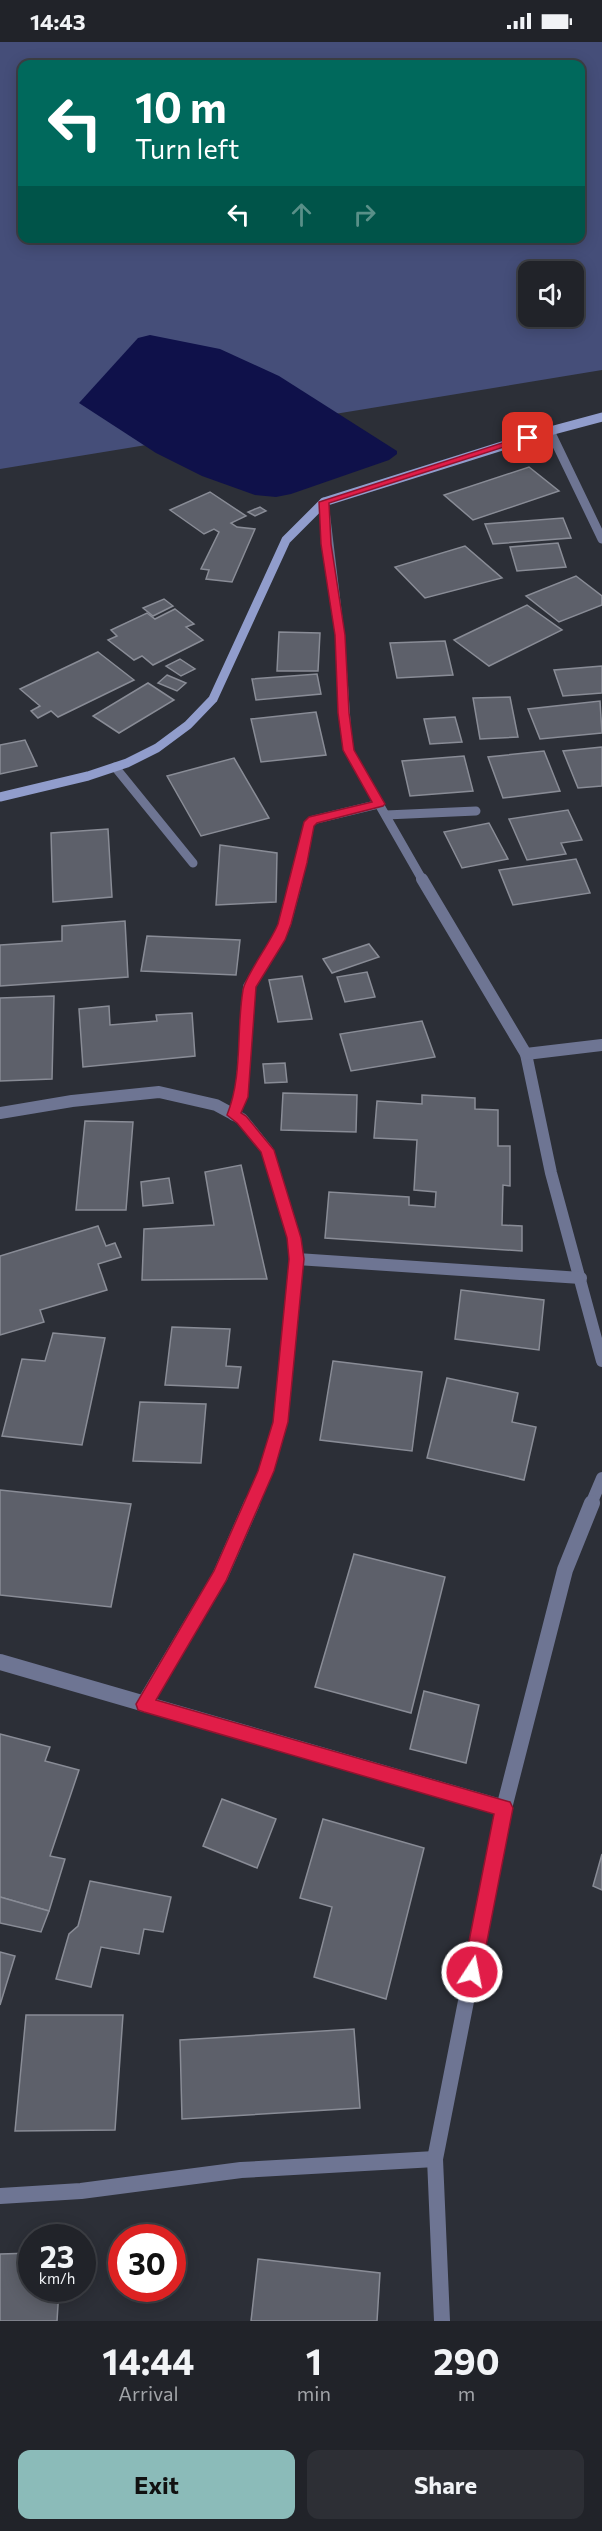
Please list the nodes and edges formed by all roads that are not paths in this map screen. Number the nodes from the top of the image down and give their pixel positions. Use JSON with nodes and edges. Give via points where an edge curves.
{"nodes":[{"id":1,"x":602,"y":417,"type":"edge"},
{"id":2,"x":550,"y":431,"type":"junction"},
{"id":3,"x":324,"y":502,"type":"junction"},
{"id":4,"x":601,"y":535,"type":"edge"},
{"id":5,"x":115,"y":767,"type":"junction"},
{"id":6,"x":0,"y":797,"type":"edge"},
{"id":7,"x":379,"y":804,"type":"junction"},
{"id":8,"x":476,"y":810,"type":"dead end"},
{"id":9,"x":386,"y":815,"type":"junction"},
{"id":10,"x":193,"y":863,"type":"dead end"},
{"id":11,"x":602,"y":1045,"type":"edge"},
{"id":12,"x":526,"y":1054,"type":"junction"},
{"id":13,"x":0,"y":1113,"type":"edge"},
{"id":14,"x":234,"y":1115,"type":"junction"},
{"id":15,"x":297,"y":1259,"type":"junction"},
{"id":16,"x":581,"y":1278,"type":"junction"},
{"id":17,"x":602,"y":1361,"type":"edge"},
{"id":18,"x":602,"y":1478,"type":"edge"},
{"id":19,"x":0,"y":1662,"type":"edge"},
{"id":20,"x":144,"y":1704,"type":"junction"},
{"id":21,"x":504,"y":1808,"type":"junction"},
{"id":22,"x":435,"y":2160,"type":"junction"},
{"id":23,"x":0,"y":2196,"type":"edge"},
{"id":24,"x":442,"y":2321,"type":"edge"}],
"edges":[{"from":1,"to":2,"type":"street"},
{"from":2,"to":3,"type":"street"},
{"from":2,"to":4,"type":"street"},
{"from":3,"to":5,"type":"street","via":[[286,540],[213,699],[188,725],[157,748]]},
{"from":3,"to":7,"type":"street","via":[[326,544],[340,635],[348,750]]},
{"from":5,"to":6,"type":"street"},
{"from":5,"to":10,"type":"street"},
{"from":7,"to":9,"type":"street"},
{"from":7,"to":14,"type":"street","via":[[313,820],[308,825],[285,924],[249,987],[241,1097]]},
{"from":8,"to":9,"type":"street"},
{"from":9,"to":12,"type":"street"},
{"from":11,"to":12,"type":"street"},
{"from":12,"to":16,"type":"street","via":[[551,1173]]},
{"from":13,"to":14,"type":"street","via":[[159,1092],[216,1105]]},
{"from":14,"to":15,"type":"street","via":[[242,1119],[267,1150]]},
{"from":15,"to":16,"type":"street"},
{"from":15,"to":20,"type":"street","via":[[281,1422],[266,1471],[220,1576]]},
{"from":16,"to":17,"type":"street"},
{"from":18,"to":21,"type":"street","via":[[565,1570]]},
{"from":19,"to":20,"type":"street"},
{"from":20,"to":21,"type":"street"},
{"from":21,"to":22,"type":"street"},
{"from":22,"to":23,"type":"street","via":[[241,2170],[81,2191]]},
{"from":22,"to":24,"type":"street"}]}
